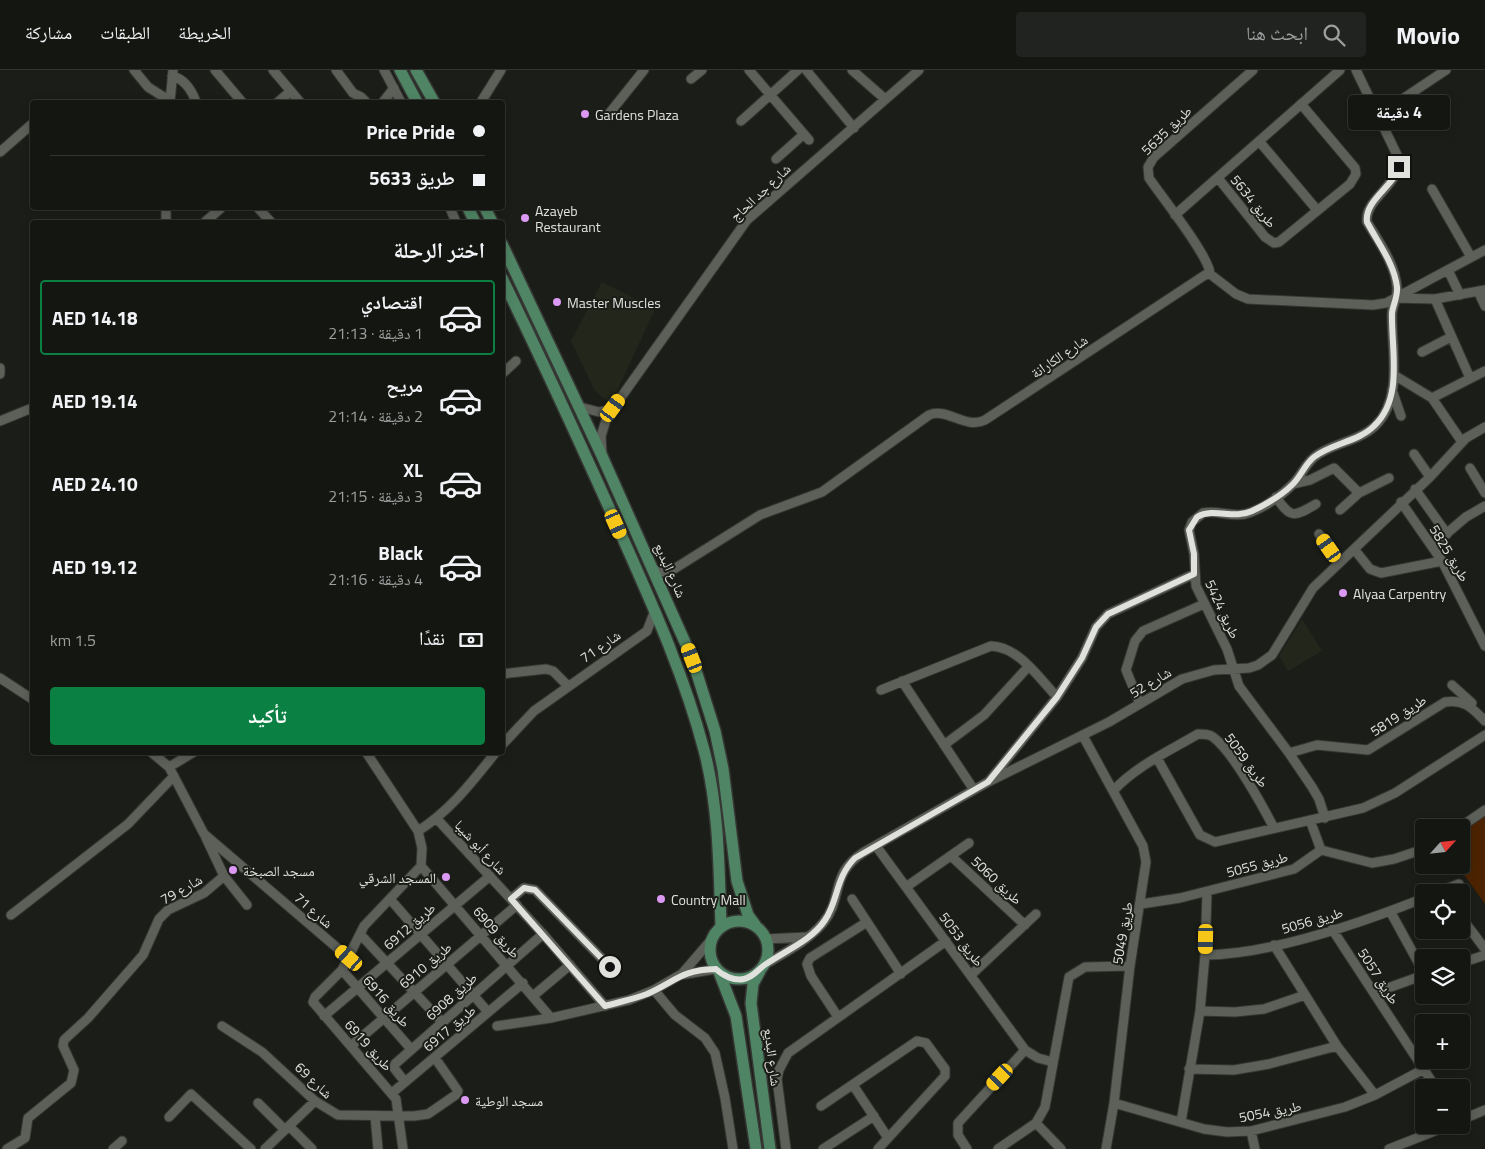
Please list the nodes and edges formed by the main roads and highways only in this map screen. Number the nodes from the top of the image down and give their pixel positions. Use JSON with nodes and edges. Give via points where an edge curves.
{"nodes":[{"id":1,"x":400,"y":70,"type":"edge"},
{"id":2,"x":416,"y":70,"type":"edge"},
{"id":3,"x":416,"y":100,"type":"edge"},
{"id":4,"x":433,"y":100,"type":"edge"},
{"id":5,"x":505,"y":250,"type":"edge"},
{"id":6,"x":505,"y":284,"type":"edge"},
{"id":7,"x":721,"y":926,"type":"junction"},
{"id":8,"x":756,"y":926,"type":"junction"},
{"id":9,"x":762,"y":968,"type":"junction"},
{"id":10,"x":718,"y":970,"type":"junction"},
{"id":11,"x":756,"y":1149,"type":"edge"},
{"id":12,"x":770,"y":1149,"type":"edge"}],
"edges":[{"from":1,"to":3,"type":"main road"},
{"from":2,"to":4,"type":"main road"},
{"from":5,"to":8,"type":"main road","name":"شارع البديع","via":[[580,407],[692,658],[715,731],[727,794],[737,881],[748,916]]},
{"from":6,"to":7,"type":"main road","via":[[573,426],[655,610],[689,697],[710,780]]},
{"from":7,"to":8,"type":"main road","via":[[738,920]]},
{"from":7,"to":10,"type":"main road","via":[[711,940],[709,950]]},
{"from":8,"to":9,"type":"main road","via":[[766,939],[768,953]]},
{"from":9,"to":10,"type":"main road","via":[[745,979],[735,979]]},
{"from":9,"to":12,"type":"main road","name":"شارع البديع","via":[[753,984],[751,1003]]},
{"from":10,"to":11,"type":"main road","via":[[736,1016]]}]}
